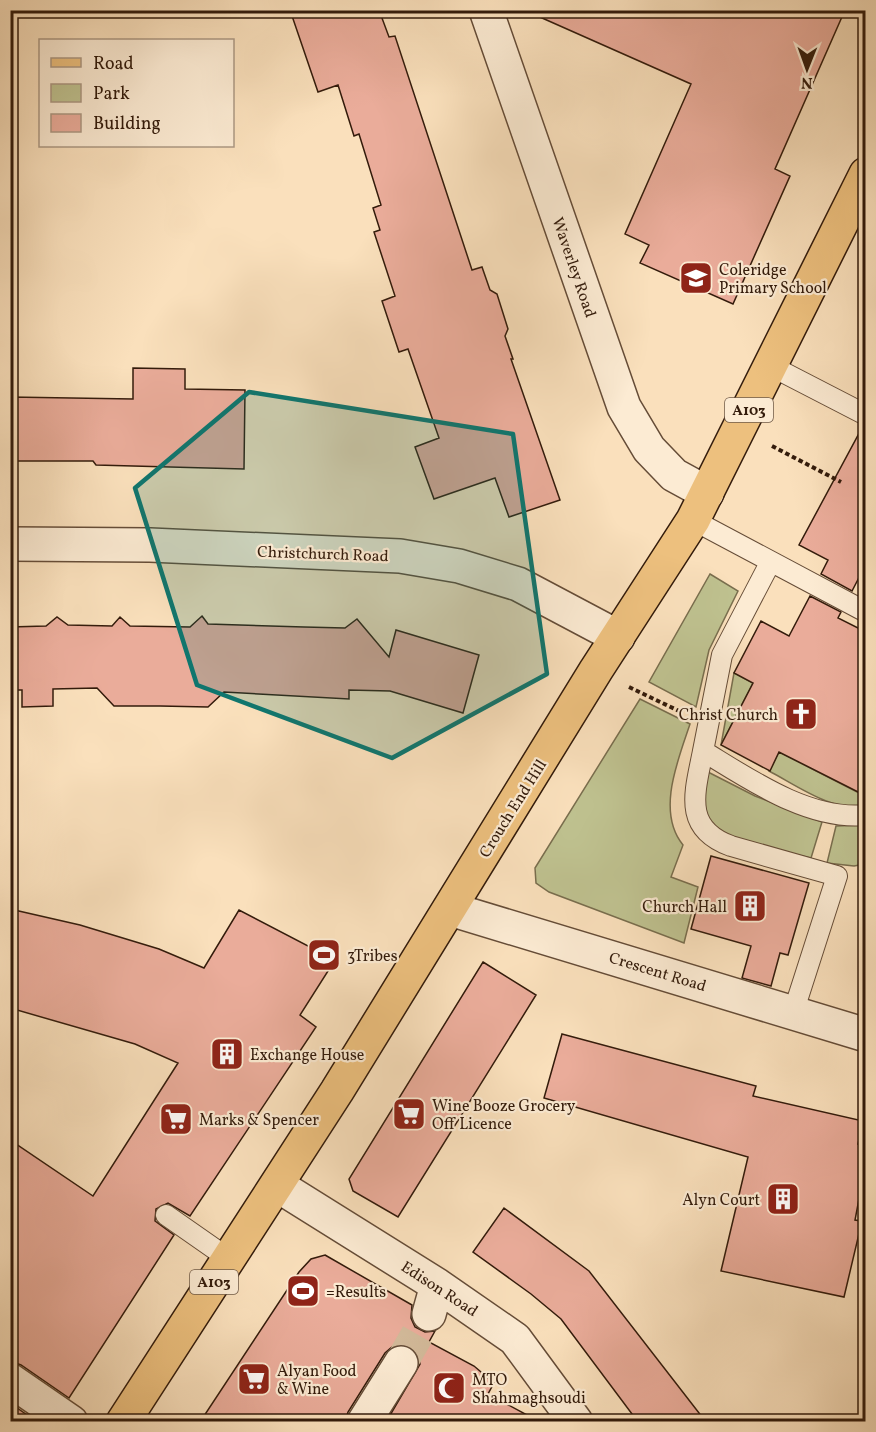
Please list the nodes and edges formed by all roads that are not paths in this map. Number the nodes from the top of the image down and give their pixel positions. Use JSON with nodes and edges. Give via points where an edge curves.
{"nodes":[{"id":1,"x":486,"y":10,"type":"edge"},
{"id":2,"x":866,"y":174,"type":"edge"},
{"id":3,"x":771,"y":366,"type":"junction"},
{"id":4,"x":866,"y":415,"type":"edge"},
{"id":5,"x":700,"y":506,"type":"junction"},
{"id":6,"x":10,"y":544,"type":"edge"},
{"id":7,"x":770,"y":563,"type":"junction"},
{"id":8,"x":866,"y":612,"type":"edge"},
{"id":9,"x":618,"y":637,"type":"junction"},
{"id":10,"x":703,"y":751,"type":"junction"},
{"id":11,"x":866,"y":815,"type":"edge"},
{"id":12,"x":450,"y":909,"type":"junction"},
{"id":13,"x":793,"y":1013,"type":"junction"},
{"id":14,"x":866,"y":1035,"type":"edge"},
{"id":15,"x":277,"y":1185,"type":"junction"},
{"id":16,"x":166,"y":1215,"type":"dead end"},
{"id":17,"x":229,"y":1259,"type":"junction"},
{"id":18,"x":401,"y":1363,"type":"tunnel mouth"},
{"id":19,"x":10,"y":1380,"type":"edge"},
{"id":20,"x":71,"y":1422,"type":"edge"},
{"id":21,"x":123,"y":1422,"type":"edge"},
{"id":22,"x":364,"y":1422,"type":"edge"},
{"id":23,"x":576,"y":1422,"type":"edge"}],
"edges":[{"from":1,"to":5,"type":"street","name":"Waverley Road","via":[[624,407],[649,449]]},
{"from":2,"to":3,"type":"main road","name":"Crouch End Hill","number":"A103"},
{"from":3,"to":4,"type":"lane"},
{"from":3,"to":5,"type":"main road","name":"Crouch End Hill","number":"A103"},
{"from":5,"to":7,"type":"lane"},
{"from":5,"to":9,"type":"main road","name":"Crouch End Hill","number":"A103"},
{"from":6,"to":9,"type":"street","name":"Christchurch Road","via":[[150,545],[400,556],[459,566],[518,584]]},
{"from":7,"to":8,"type":"lane"},
{"from":7,"to":10,"type":"lane","via":[[722,655]]},
{"from":9,"to":12,"type":"main road","name":"Crouch End Hill","number":"A103"},
{"from":10,"to":11,"type":"lane","via":[[769,791],[827,813]]},
{"from":10,"to":13,"type":"lane","via":[[694,801],[697,817],[706,831],[731,846],[837,876]]},
{"from":12,"to":13,"type":"street","name":"Crescent Road"},
{"from":12,"to":15,"type":"main road","name":"Crouch End Hill","number":"A103"},
{"from":13,"to":14,"type":"street","name":"Crescent Road"},
{"from":15,"to":17,"type":"main road","name":"Crouch End Hill","number":"A103"},
{"from":15,"to":23,"type":"street","name":"Edison Road","via":[[433,1300],[515,1339]]},
{"from":16,"to":17,"type":"lane"},
{"from":17,"to":21,"type":"main road","name":"Crouch End Hill","number":"A103"},
{"from":18,"to":22,"type":"street"},
{"from":19,"to":20,"type":"street"}]}
